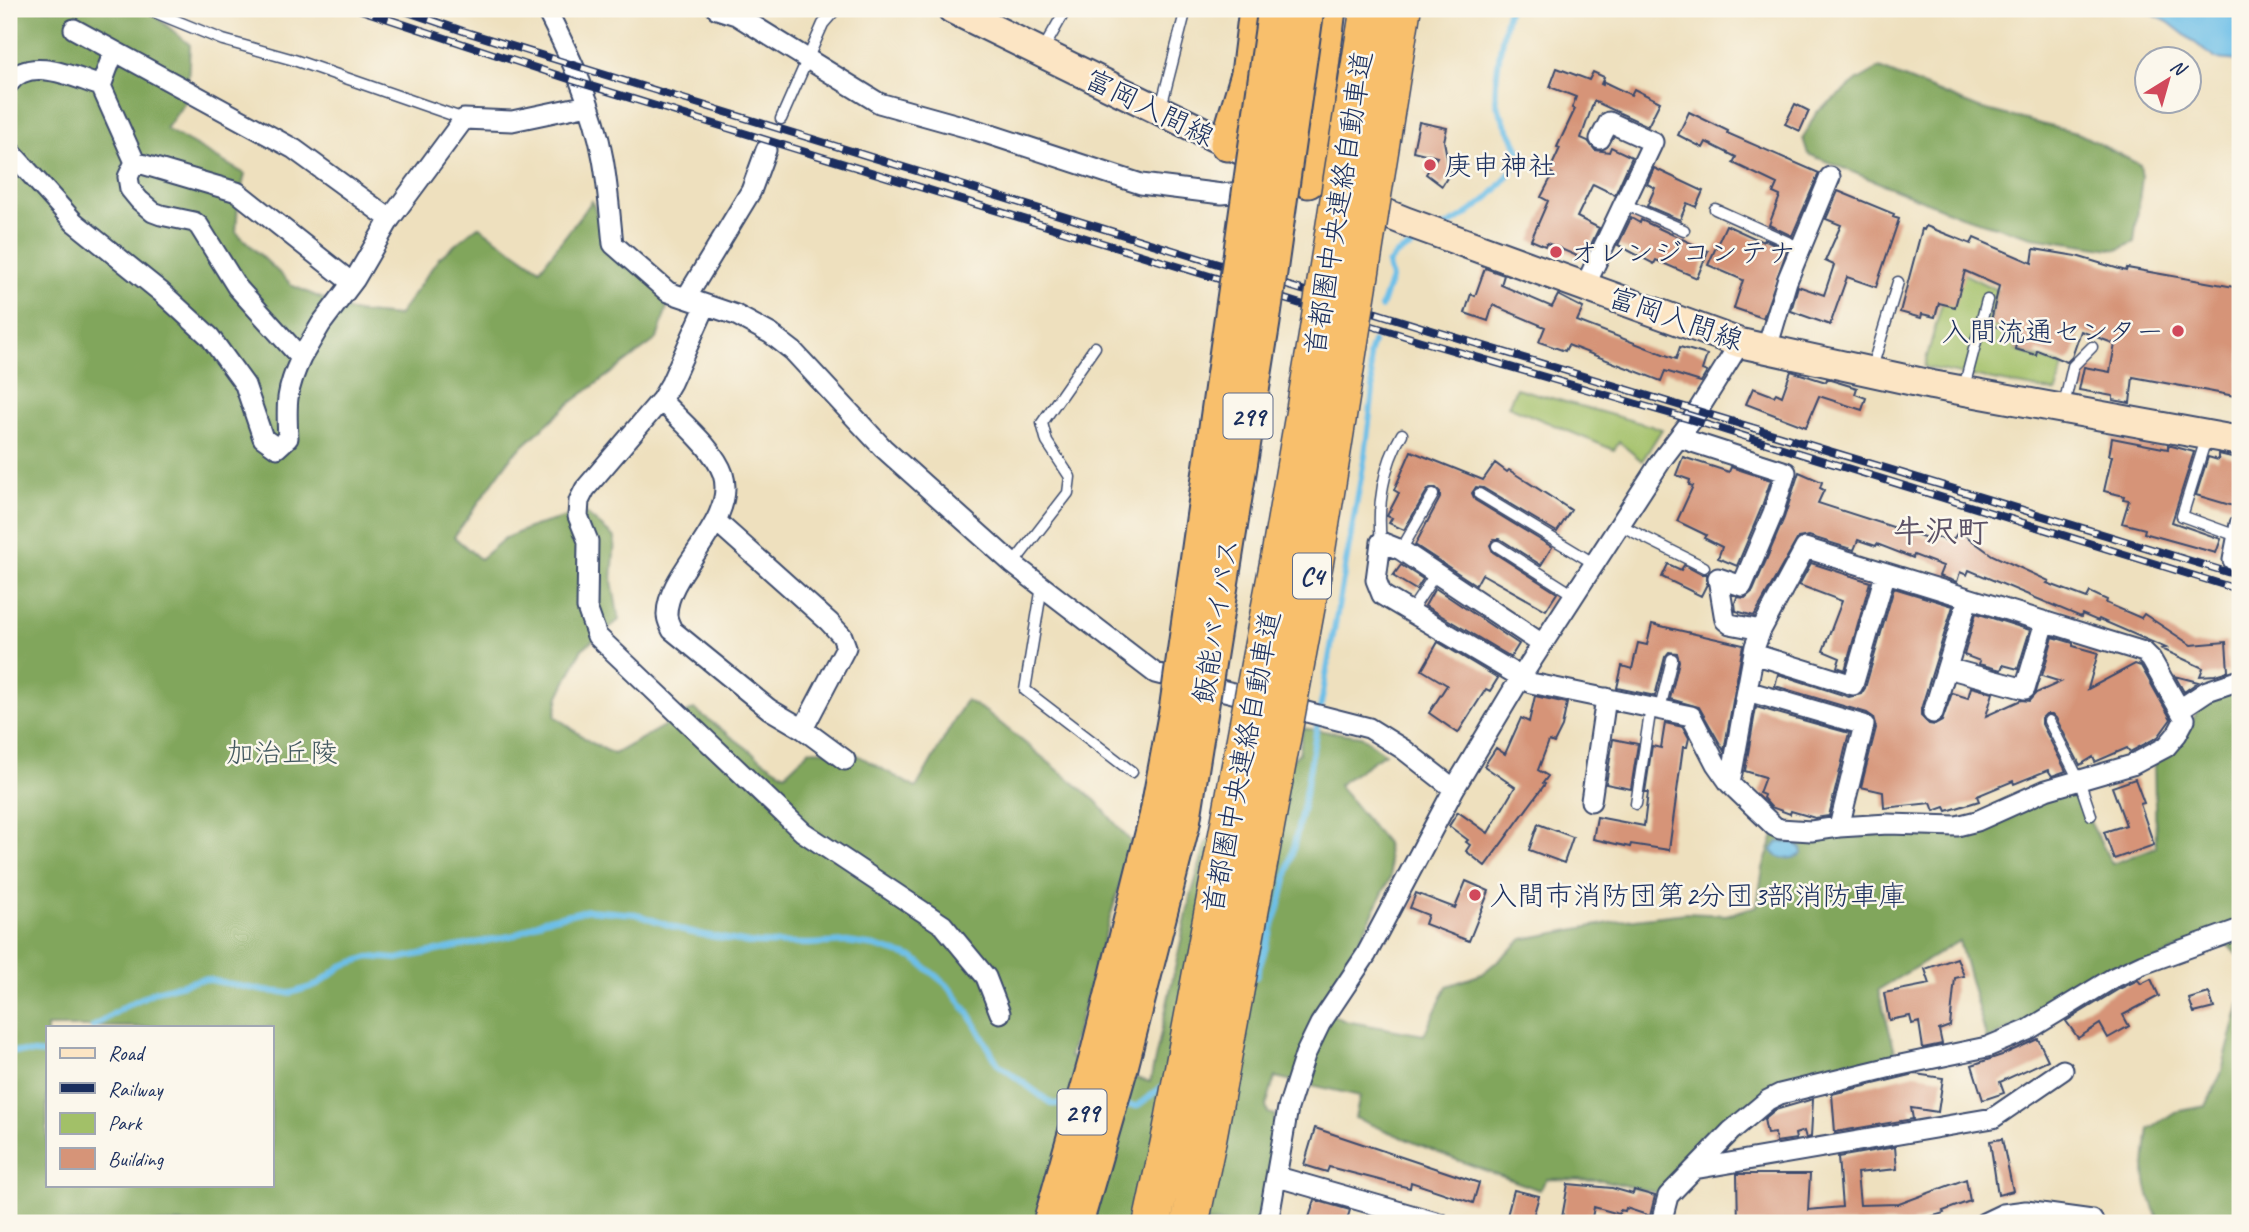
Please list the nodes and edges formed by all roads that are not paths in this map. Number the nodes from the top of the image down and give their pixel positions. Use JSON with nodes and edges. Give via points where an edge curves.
{"nodes":[{"id":1,"x":147,"y":9,"type":"edge"},
{"id":2,"x":546,"y":9,"type":"edge"},
{"id":3,"x":717,"y":9,"type":"edge"},
{"id":4,"x":836,"y":9,"type":"edge"},
{"id":5,"x":952,"y":9,"type":"edge"},
{"id":6,"x":1066,"y":9,"type":"edge"},
{"id":7,"x":1186,"y":9,"type":"edge"},
{"id":8,"x":1256,"y":9,"type":"edge"},
{"id":9,"x":1275,"y":9,"type":"edge"},
{"id":10,"x":1307,"y":9,"type":"edge"},
{"id":11,"x":1329,"y":9,"type":"edge"},
{"id":12,"x":1369,"y":9,"type":"edge"},
{"id":13,"x":1402,"y":9,"type":"edge"},
{"id":14,"x":74,"y":29,"type":"dead end"},
{"id":15,"x":114,"y":51,"type":"junction"},
{"id":16,"x":1041,"y":53,"type":"junction"},
{"id":17,"x":808,"y":57,"type":"junction"},
{"id":18,"x":9,"y":83,"type":"edge"},
{"id":19,"x":101,"y":86,"type":"junction"},
{"id":20,"x":589,"y":105,"type":"junction"},
{"id":21,"x":1160,"y":111,"type":"junction"},
{"id":22,"x":464,"y":119,"type":"junction"},
{"id":23,"x":781,"y":119,"type":"dead end"},
{"id":24,"x":1600,"y":139,"type":"dead end"},
{"id":25,"x":1227,"y":144,"type":"junction"},
{"id":26,"x":9,"y":150,"type":"edge"},
{"id":27,"x":766,"y":150,"type":"dead end"},
{"id":28,"x":135,"y":162,"type":"junction"},
{"id":29,"x":1830,"y":177,"type":"dead end"},
{"id":30,"x":1301,"y":178,"type":"junction"},
{"id":31,"x":1624,"y":204,"type":"junction"},
{"id":32,"x":1715,"y":209,"type":"dead end"},
{"id":33,"x":390,"y":219,"type":"junction"},
{"id":34,"x":1684,"y":230,"type":"dead end"},
{"id":35,"x":1801,"y":248,"type":"junction"},
{"id":36,"x":1898,"y":282,"type":"dead end"},
{"id":37,"x":352,"y":283,"type":"junction"},
{"id":38,"x":1585,"y":286,"type":"junction"},
{"id":39,"x":686,"y":298,"type":"junction"},
{"id":40,"x":1987,"y":300,"type":"dead end"},
{"id":41,"x":706,"y":305,"type":"junction"},
{"id":42,"x":1754,"y":345,"type":"junction"},
{"id":43,"x":1095,"y":347,"type":"dead end"},
{"id":44,"x":2092,"y":347,"type":"dead end"},
{"id":45,"x":301,"y":358,"type":"junction"},
{"id":46,"x":1871,"y":372,"type":"junction"},
{"id":47,"x":1963,"y":391,"type":"junction"},
{"id":48,"x":661,"y":400,"type":"junction"},
{"id":49,"x":2063,"y":409,"type":"junction"},
{"id":50,"x":1402,"y":434,"type":"dead end"},
{"id":51,"x":2207,"y":435,"type":"junction"},
{"id":52,"x":1680,"y":438,"type":"junction"},
{"id":53,"x":2240,"y":441,"type":"edge"},
{"id":54,"x":1479,"y":494,"type":"dead end"},
{"id":55,"x":1433,"y":495,"type":"dead end"},
{"id":56,"x":716,"y":520,"type":"junction"},
{"id":57,"x":1620,"y":525,"type":"junction"},
{"id":58,"x":2239,"y":530,"type":"edge"},
{"id":59,"x":1381,"y":542,"type":"junction"},
{"id":60,"x":1497,"y":546,"type":"dead end"},
{"id":61,"x":1401,"y":550,"type":"junction"},
{"id":62,"x":2233,"y":560,"type":"dead end"},
{"id":63,"x":1013,"y":564,"type":"junction"},
{"id":64,"x":1595,"y":564,"type":"junction"},
{"id":65,"x":1704,"y":567,"type":"dead end"},
{"id":66,"x":1436,"y":573,"type":"junction"},
{"id":67,"x":1885,"y":575,"type":"junction"},
{"id":68,"x":1042,"y":586,"type":"junction"},
{"id":69,"x":1574,"y":595,"type":"junction"},
{"id":70,"x":1968,"y":599,"type":"junction"},
{"id":71,"x":1411,"y":611,"type":"junction"},
{"id":72,"x":2045,"y":622,"type":"junction"},
{"id":73,"x":1760,"y":631,"type":"junction"},
{"id":74,"x":1542,"y":644,"type":"junction"},
{"id":75,"x":1754,"y":654,"type":"junction"},
{"id":76,"x":1672,"y":659,"type":"dead end"},
{"id":77,"x":1947,"y":668,"type":"junction"},
{"id":78,"x":1521,"y":677,"type":"junction"},
{"id":79,"x":2240,"y":680,"type":"edge"},
{"id":80,"x":1747,"y":691,"type":"junction"},
{"id":81,"x":1606,"y":698,"type":"junction"},
{"id":82,"x":1656,"y":708,"type":"junction"},
{"id":83,"x":2180,"y":709,"type":"junction"},
{"id":84,"x":1933,"y":713,"type":"dead end"},
{"id":85,"x":2049,"y":722,"type":"dead end"},
{"id":86,"x":803,"y":729,"type":"junction"},
{"id":87,"x":845,"y":761,"type":"dead end"},
{"id":88,"x":1132,"y":772,"type":"dead end"},
{"id":89,"x":2078,"y":780,"type":"junction"},
{"id":90,"x":1730,"y":784,"type":"junction"},
{"id":91,"x":1454,"y":789,"type":"junction"},
{"id":92,"x":1591,"y":801,"type":"dead end"},
{"id":93,"x":1636,"y":804,"type":"dead end"},
{"id":94,"x":2091,"y":815,"type":"dead end"},
{"id":95,"x":1170,"y":820,"type":"junction"},
{"id":96,"x":1839,"y":827,"type":"junction"},
{"id":97,"x":2240,"y":929,"type":"edge"},
{"id":98,"x":1000,"y":1013,"type":"dead end"},
{"id":99,"x":2063,"y":1070,"type":"dead end"},
{"id":100,"x":1080,"y":1169,"type":"junction"},
{"id":101,"x":1694,"y":1169,"type":"junction"},
{"id":102,"x":1278,"y":1177,"type":"junction"},
{"id":103,"x":1393,"y":1217,"type":"edge"},
{"id":104,"x":1050,"y":1223,"type":"edge"},
{"id":105,"x":1076,"y":1223,"type":"edge"},
{"id":106,"x":1152,"y":1223,"type":"edge"},
{"id":107,"x":1190,"y":1223,"type":"edge"},
{"id":108,"x":1268,"y":1223,"type":"edge"},
{"id":109,"x":1439,"y":1223,"type":"edge"},
{"id":110,"x":1661,"y":1223,"type":"edge"},
{"id":111,"x":1984,"y":1223,"type":"edge"},
{"id":112,"x":2094,"y":1223,"type":"edge"}],
"edges":[{"from":1,"to":22,"type":"lane","via":[[223,40]]},
{"from":2,"to":20,"type":"street"},
{"from":3,"to":17,"type":"street","via":[[736,15]]},
{"from":4,"to":17,"type":"lane","via":[[823,24]]},
{"from":5,"to":16,"type":"main road","name":"富岡入間線"},
{"from":6,"to":16,"type":"lane"},
{"from":7,"to":21,"type":"lane"},
{"from":8,"to":25,"type":"highway","via":[[1248,74]]},
{"from":9,"to":95,"type":"highway","name":"飯能バイパス","number":"299","bridge":true,"via":[[1176,711]]},
{"from":10,"to":95,"type":"highway","name":"飯能バイパス","number":"299","bridge":true,"via":[[1263,322]]},
{"from":11,"to":30,"type":"highway"},
{"from":12,"to":106,"type":"highway","name":"首都圏中央連絡自動車道","number":"C4","bridge":true,"via":[[1281,550]]},
{"from":13,"to":107,"type":"highway","name":"首都圏中央連絡自動車道","number":"C4","bridge":true,"via":[[1317,546]]},
{"from":14,"to":15,"type":"street"},
{"from":15,"to":19,"type":"street"},
{"from":15,"to":33,"type":"street","via":[[294,149]]},
{"from":16,"to":21,"type":"main road","name":"富岡入間線"},
{"from":17,"to":23,"type":"lane"},
{"from":17,"to":30,"type":"street","via":[[879,103],[1141,184],[1222,194],[1287,188]]},
{"from":18,"to":19,"type":"street","via":[[37,69]]},
{"from":19,"to":28,"type":"street"},
{"from":20,"to":22,"type":"street","via":[[512,121]]},
{"from":20,"to":39,"type":"street","via":[[603,157],[614,244],[668,292]]},
{"from":21,"to":25,"type":"main road","name":"富岡入間線"},
{"from":22,"to":33,"type":"street"},
{"from":24,"to":31,"type":"street","via":[[1609,122],[1653,142]]},
{"from":25,"to":30,"type":"main road","name":"富岡入間線"},
{"from":26,"to":45,"type":"street","via":[[74,222],[210,337],[244,384],[262,438],[277,448],[288,438],[286,402]]},
{"from":27,"to":39,"type":"street","via":[[751,191]]},
{"from":28,"to":37,"type":"street","via":[[237,192]]},
{"from":28,"to":45,"type":"street","via":[[128,177],[139,200],[153,212],[199,226],[237,287]]},
{"from":29,"to":35,"type":"street"},
{"from":30,"to":38,"type":"main road","name":"富岡入間線"},
{"from":31,"to":34,"type":"lane"},
{"from":31,"to":38,"type":"street"},
{"from":32,"to":35,"type":"lane"},
{"from":33,"to":37,"type":"street"},
{"from":35,"to":42,"type":"street"},
{"from":36,"to":46,"type":"lane"},
{"from":37,"to":45,"type":"street"},
{"from":38,"to":42,"type":"main road","name":"富岡入間線"},
{"from":39,"to":41,"type":"street"},
{"from":40,"to":47,"type":"lane"},
{"from":41,"to":48,"type":"street"},
{"from":41,"to":63,"type":"street","via":[[736,315],[793,351],[883,448]]},
{"from":42,"to":46,"type":"main road","name":"富岡入間線"},
{"from":42,"to":52,"type":"street"},
{"from":43,"to":63,"type":"lane","via":[[1042,423],[1047,442],[1070,477],[1068,493]]},
{"from":44,"to":49,"type":"lane","via":[[2073,366]]},
{"from":46,"to":47,"type":"main road","name":"富岡入間線"},
{"from":47,"to":49,"type":"main road","name":"富岡入間線"},
{"from":48,"to":56,"type":"street","via":[[710,452],[723,474],[724,494]]},
{"from":48,"to":98,"type":"street","via":[[579,500],[578,516],[587,541],[587,608],[597,636],[803,832],[943,925],[985,977]]},
{"from":49,"to":51,"type":"main road","name":"富岡入間線"},
{"from":50,"to":59,"type":"lane","via":[[1391,453],[1383,487]]},
{"from":51,"to":53,"type":"main road","name":"富岡入間線"},
{"from":51,"to":58,"type":"lane","via":[[2182,516]]},
{"from":52,"to":57,"type":"street"},
{"from":52,"to":73,"type":"street","via":[[1786,472],[1742,586],[1718,578],[1724,620]]},
{"from":54,"to":64,"type":"lane"},
{"from":55,"to":61,"type":"lane"},
{"from":56,"to":86,"type":"street","via":[[842,636],[846,647]]},
{"from":56,"to":86,"type":"street","via":[[673,592],[667,618],[672,630],[769,709]]},
{"from":57,"to":64,"type":"street"},
{"from":57,"to":65,"type":"lane"},
{"from":58,"to":62,"type":"street"},
{"from":59,"to":61,"type":"street"},
{"from":59,"to":71,"type":"street","via":[[1377,585],[1382,595]]},
{"from":60,"to":69,"type":"lane"},
{"from":61,"to":66,"type":"street"},
{"from":63,"to":68,"type":"street"},
{"from":64,"to":69,"type":"street"},
{"from":66,"to":71,"type":"lane"},
{"from":66,"to":74,"type":"street"},
{"from":67,"to":70,"type":"street"},
{"from":67,"to":73,"type":"street","via":[[1805,548]]},
{"from":67,"to":75,"type":"street","via":[[1853,685]]},
{"from":68,"to":88,"type":"lane","via":[[1025,690]]},
{"from":68,"to":91,"type":"street","via":[[1154,673],[1369,729],[1404,749]]},
{"from":69,"to":74,"type":"street"},
{"from":70,"to":72,"type":"street"},
{"from":70,"to":77,"type":"street"},
{"from":71,"to":78,"type":"street"},
{"from":72,"to":77,"type":"street","via":[[2025,689]]},
{"from":72,"to":83,"type":"street","via":[[2144,652]]},
{"from":73,"to":75,"type":"street"},
{"from":74,"to":78,"type":"street"},
{"from":75,"to":80,"type":"street"},
{"from":76,"to":82,"type":"lane"},
{"from":77,"to":84,"type":"street"},
{"from":78,"to":81,"type":"street"},
{"from":78,"to":91,"type":"street"},
{"from":79,"to":83,"type":"street","via":[[2207,691]]},
{"from":80,"to":90,"type":"street"},
{"from":80,"to":96,"type":"street","via":[[1864,725]]},
{"from":81,"to":82,"type":"street"},
{"from":81,"to":92,"type":"street"},
{"from":82,"to":90,"type":"street","via":[[1691,716]]},
{"from":82,"to":93,"type":"lane"},
{"from":83,"to":89,"type":"street","via":[[2185,719],[2166,747],[2132,765]]},
{"from":85,"to":89,"type":"lane"},
{"from":86,"to":87,"type":"street"},
{"from":89,"to":94,"type":"lane"},
{"from":89,"to":96,"type":"street","via":[[1957,826]]},
{"from":90,"to":96,"type":"street","via":[[1780,829]]},
{"from":91,"to":102,"type":"street","via":[[1366,955],[1305,1055],[1287,1108]]},
{"from":95,"to":100,"type":"highway","name":"飯能バイパス","number":"299"},
{"from":97,"to":101,"type":"street","via":[[2143,964],[2028,1030],[1987,1047],[1780,1094],[1731,1131]]},
{"from":99,"to":101,"type":"street","via":[[1993,1118]]},
{"from":100,"to":104,"type":"highway","name":"飯能バイパス","number":"299"},
{"from":100,"to":105,"type":"highway","name":"飯能バイパス","number":"299"},
{"from":101,"to":110,"type":"street","via":[[1668,1196]]},
{"from":102,"to":103,"type":"street"},
{"from":102,"to":108,"type":"street"},
{"from":103,"to":109,"type":"street"},
{"from":111,"to":112,"type":"street","via":[[2026,1211]]}]}
